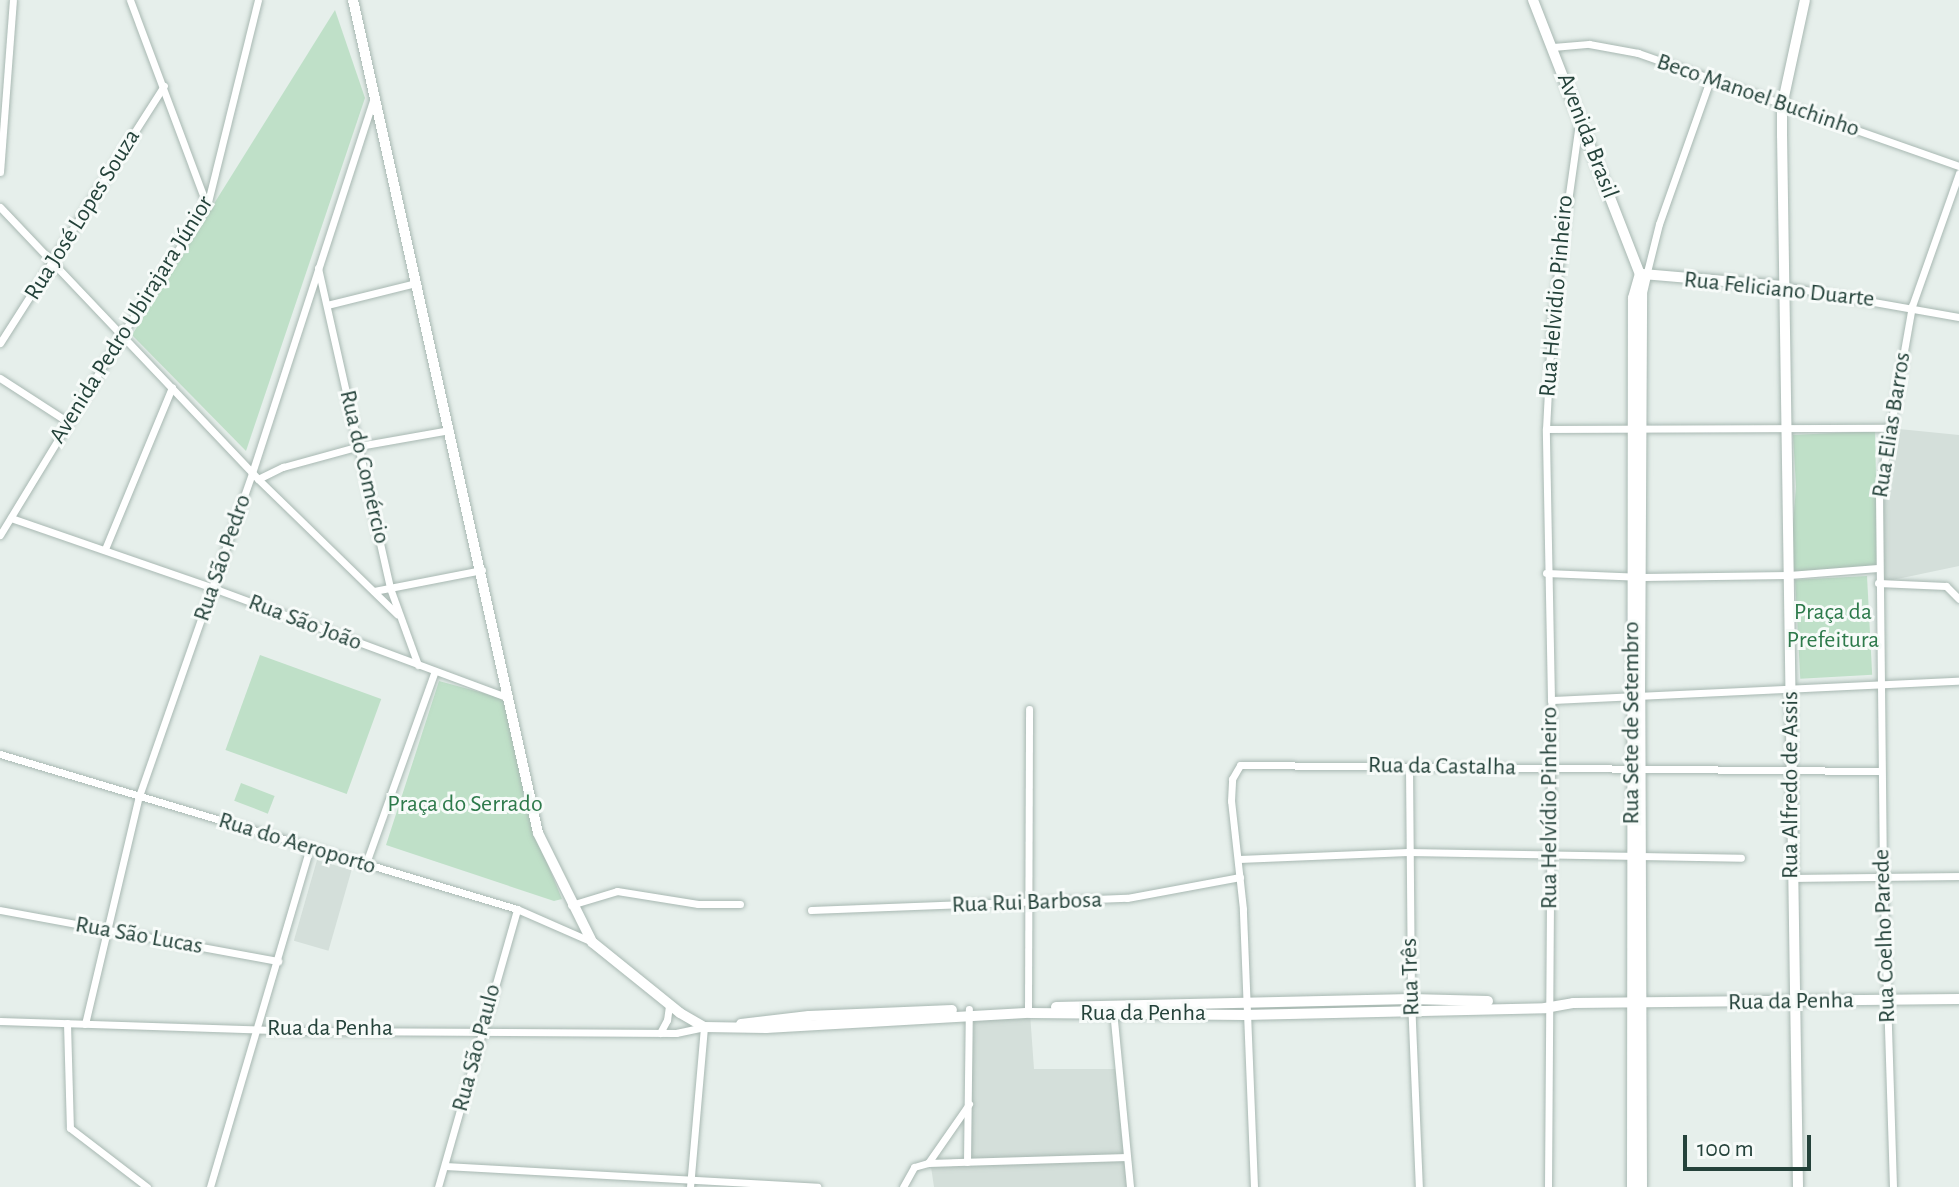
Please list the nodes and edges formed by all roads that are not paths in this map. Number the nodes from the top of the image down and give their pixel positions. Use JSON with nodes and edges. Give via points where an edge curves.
{"nodes":[{"id":1,"x":13,"y":0,"type":"edge"},
{"id":2,"x":130,"y":0,"type":"edge"},
{"id":3,"x":258,"y":0,"type":"edge"},
{"id":4,"x":353,"y":0,"type":"edge"},
{"id":5,"x":1533,"y":0,"type":"edge"},
{"id":6,"x":1805,"y":0,"type":"edge"},
{"id":7,"x":1553,"y":47,"type":"junction"},
{"id":8,"x":1710,"y":80,"type":"junction"},
{"id":9,"x":164,"y":86,"type":"junction"},
{"id":10,"x":375,"y":96,"type":"junction"},
{"id":11,"x":1782,"y":106,"type":"junction"},
{"id":12,"x":1580,"y":116,"type":"junction"},
{"id":13,"x":1959,"y":166,"type":"edge"},
{"id":14,"x":0,"y":172,"type":"edge"},
{"id":15,"x":1959,"y":173,"type":"edge"},
{"id":16,"x":207,"y":206,"type":"junction"},
{"id":17,"x":0,"y":207,"type":"edge"},
{"id":18,"x":54,"y":263,"type":"junction"},
{"id":19,"x":318,"y":267,"type":"junction"},
{"id":20,"x":1643,"y":275,"type":"junction"},
{"id":21,"x":416,"y":283,"type":"junction"},
{"id":22,"x":1783,"y":286,"type":"junction"},
{"id":23,"x":326,"y":301,"type":"junction"},
{"id":24,"x":306,"y":303,"type":"junction"},
{"id":25,"x":1912,"y":306,"type":"junction"},
{"id":26,"x":1959,"y":317,"type":"edge"},
{"id":27,"x":121,"y":336,"type":"junction"},
{"id":28,"x":0,"y":343,"type":"edge"},
{"id":29,"x":0,"y":378,"type":"edge"},
{"id":30,"x":172,"y":387,"type":"junction"},
{"id":31,"x":68,"y":422,"type":"junction"},
{"id":32,"x":1787,"y":427,"type":"junction"},
{"id":33,"x":1889,"y":428,"type":"junction"},
{"id":34,"x":1546,"y":429,"type":"junction"},
{"id":35,"x":450,"y":430,"type":"junction"},
{"id":36,"x":1638,"y":430,"type":"junction"},
{"id":37,"x":359,"y":446,"type":"junction"},
{"id":38,"x":255,"y":476,"type":"junction"},
{"id":39,"x":11,"y":518,"type":"junction"},
{"id":40,"x":0,"y":535,"type":"edge"},
{"id":41,"x":105,"y":549,"type":"junction"},
{"id":42,"x":1878,"y":568,"type":"junction"},
{"id":43,"x":482,"y":570,"type":"junction"},
{"id":44,"x":1546,"y":573,"type":"junction"},
{"id":45,"x":1789,"y":575,"type":"junction"},
{"id":46,"x":1638,"y":577,"type":"junction"},
{"id":47,"x":1878,"y":583,"type":"junction"},
{"id":48,"x":213,"y":588,"type":"junction"},
{"id":49,"x":390,"y":588,"type":"junction"},
{"id":50,"x":374,"y":591,"type":"junction"},
{"id":51,"x":1959,"y":599,"type":"edge"},
{"id":52,"x":397,"y":614,"type":"junction"},
{"id":53,"x":418,"y":665,"type":"junction"},
{"id":54,"x":1959,"y":672,"type":"edge"},
{"id":55,"x":434,"y":673,"type":"junction"},
{"id":56,"x":1957,"y":681,"type":"edge"},
{"id":57,"x":1880,"y":685,"type":"junction"},
{"id":58,"x":1790,"y":689,"type":"junction"},
{"id":59,"x":508,"y":698,"type":"junction"},
{"id":60,"x":1635,"y":698,"type":"junction"},
{"id":61,"x":1551,"y":700,"type":"junction"},
{"id":62,"x":1029,"y":709,"type":"dead end"},
{"id":63,"x":0,"y":754,"type":"edge"},
{"id":64,"x":1409,"y":767,"type":"junction"},
{"id":65,"x":1549,"y":769,"type":"junction"},
{"id":66,"x":1881,"y":771,"type":"junction"},
{"id":67,"x":1638,"y":772,"type":"junction"},
{"id":68,"x":1790,"y":772,"type":"junction"},
{"id":69,"x":139,"y":796,"type":"junction"},
{"id":70,"x":310,"y":847,"type":"junction"},
{"id":71,"x":1408,"y":852,"type":"junction"},
{"id":72,"x":1548,"y":854,"type":"junction"},
{"id":73,"x":1637,"y":855,"type":"junction"},
{"id":74,"x":1741,"y":858,"type":"dead end"},
{"id":75,"x":1239,"y":859,"type":"junction"},
{"id":76,"x":365,"y":866,"type":"junction"},
{"id":77,"x":1883,"y":876,"type":"junction"},
{"id":78,"x":1959,"y":876,"type":"edge"},
{"id":79,"x":1240,"y":877,"type":"junction"},
{"id":80,"x":1792,"y":878,"type":"junction"},
{"id":81,"x":740,"y":904,"type":"dead end"},
{"id":82,"x":1028,"y":904,"type":"junction"},
{"id":83,"x":571,"y":905,"type":"junction"},
{"id":84,"x":517,"y":909,"type":"junction"},
{"id":85,"x":0,"y":910,"type":"edge"},
{"id":86,"x":811,"y":910,"type":"dead end"},
{"id":87,"x":108,"y":930,"type":"junction"},
{"id":88,"x":592,"y":942,"type":"junction"},
{"id":89,"x":278,"y":961,"type":"junction"},
{"id":90,"x":1959,"y":999,"type":"edge"},
{"id":91,"x":1887,"y":1000,"type":"junction"},
{"id":92,"x":1792,"y":1002,"type":"junction"},
{"id":93,"x":1411,"y":1004,"type":"junction"},
{"id":94,"x":1637,"y":1004,"type":"junction"},
{"id":95,"x":1550,"y":1005,"type":"junction"},
{"id":96,"x":669,"y":1006,"type":"junction"},
{"id":97,"x":1245,"y":1009,"type":"junction"},
{"id":98,"x":1028,"y":1011,"type":"junction"},
{"id":99,"x":1113,"y":1011,"type":"junction"},
{"id":100,"x":969,"y":1012,"type":"junction"},
{"id":101,"x":0,"y":1021,"type":"edge"},
{"id":102,"x":67,"y":1023,"type":"junction"},
{"id":103,"x":85,"y":1024,"type":"junction"},
{"id":104,"x":704,"y":1027,"type":"junction"},
{"id":105,"x":258,"y":1029,"type":"junction"},
{"id":106,"x":481,"y":1029,"type":"junction"},
{"id":107,"x":660,"y":1033,"type":"junction"},
{"id":108,"x":970,"y":1103,"type":"junction"},
{"id":109,"x":1127,"y":1157,"type":"junction"},
{"id":110,"x":967,"y":1162,"type":"junction"},
{"id":111,"x":928,"y":1163,"type":"junction"},
{"id":112,"x":445,"y":1166,"type":"junction"},
{"id":113,"x":688,"y":1184,"type":"edge"},
{"id":114,"x":147,"y":1187,"type":"edge"},
{"id":115,"x":210,"y":1187,"type":"edge"},
{"id":116,"x":438,"y":1187,"type":"edge"},
{"id":117,"x":817,"y":1187,"type":"edge"},
{"id":118,"x":903,"y":1187,"type":"edge"},
{"id":119,"x":1130,"y":1187,"type":"edge"},
{"id":120,"x":1254,"y":1187,"type":"edge"},
{"id":121,"x":1419,"y":1187,"type":"edge"},
{"id":122,"x":1548,"y":1187,"type":"edge"},
{"id":123,"x":1632,"y":1187,"type":"edge"},
{"id":124,"x":1642,"y":1187,"type":"edge"},
{"id":125,"x":1798,"y":1187,"type":"edge"},
{"id":126,"x":1893,"y":1187,"type":"edge"}],
"edges":[{"from":1,"to":14,"type":"street"},
{"from":2,"to":9,"type":"street"},
{"from":3,"to":16,"type":"street","name":"Avenida Pedro Ubirajara Júnior"},
{"from":4,"to":10,"type":"street"},
{"from":5,"to":7,"type":"street","name":"Avenida Brasil"},
{"from":6,"to":11,"type":"street","name":"Rua Alfredo de Assis"},
{"from":7,"to":8,"type":"street","name":"Beco Manoel Buchinho","via":[[1605,45]]},
{"from":7,"to":12,"type":"street","name":"Avenida Brasil"},
{"from":8,"to":11,"type":"street","name":"Beco Manoel Buchinho"},
{"from":8,"to":20,"type":"street","name":"Rua Sete de Setembro"},
{"from":9,"to":16,"type":"street"},
{"from":9,"to":18,"type":"street","name":"Rua José Lopes Souza"},
{"from":10,"to":19,"type":"street","name":"Rua São Pedro"},
{"from":10,"to":21,"type":"street"},
{"from":11,"to":13,"type":"street","name":"Beco Manoel Buchinho"},
{"from":11,"to":22,"type":"street","name":"Rua Alfredo de Assis"},
{"from":12,"to":20,"type":"street","name":"Avenida Brasil"},
{"from":12,"to":34,"type":"street","name":"Rua Helvidio Pinheiro","via":[[1552,315]]},
{"from":15,"to":25,"type":"street","name":"Rua Elias Barros"},
{"from":16,"to":27,"type":"street","name":"Avenida Pedro Ubirajara Júnior"},
{"from":17,"to":18,"type":"street"},
{"from":18,"to":27,"type":"street"},
{"from":18,"to":28,"type":"street","name":"Rua José Lopes Souza"},
{"from":19,"to":23,"type":"street","name":"Rua do Comércio"},
{"from":19,"to":24,"type":"street","name":"Rua São Pedro"},
{"from":20,"to":22,"type":"street","name":"Rua Feliciano Duarte"},
{"from":20,"to":36,"type":"street","name":"Rua Sete de Setembro"},
{"from":21,"to":23,"type":"street"},
{"from":21,"to":35,"type":"street"},
{"from":22,"to":25,"type":"street","name":"Rua Feliciano Duarte"},
{"from":22,"to":32,"type":"street","name":"Rua Alfredo de Assis"},
{"from":23,"to":24,"type":"street"},
{"from":23,"to":37,"type":"street","name":"Rua do Comércio"},
{"from":24,"to":38,"type":"street","name":"Rua São Pedro"},
{"from":25,"to":26,"type":"street"},
{"from":25,"to":33,"type":"street","name":"Rua Elias Barros"},
{"from":27,"to":30,"type":"street"},
{"from":27,"to":31,"type":"street","name":"Avenida Pedro Ubirajara Júnior"},
{"from":29,"to":31,"type":"street"},
{"from":30,"to":38,"type":"street"},
{"from":30,"to":41,"type":"street"},
{"from":31,"to":39,"type":"street","name":"Avenida Pedro Ubirajara Júnior"},
{"from":32,"to":33,"type":"street"},
{"from":32,"to":36,"type":"street"},
{"from":32,"to":45,"type":"street","name":"Rua Alfredo de Assis"},
{"from":33,"to":42,"type":"street","name":"Rua Elias Barros","via":[[1879,493]]},
{"from":34,"to":36,"type":"street"},
{"from":34,"to":44,"type":"street","name":"Rua Helvídio Pinheiro"},
{"from":35,"to":37,"type":"street"},
{"from":35,"to":43,"type":"street"},
{"from":36,"to":46,"type":"street","name":"Rua Sete de Setembro"},
{"from":37,"to":38,"type":"street"},
{"from":37,"to":49,"type":"street","name":"Rua do Comércio"},
{"from":38,"to":48,"type":"street","name":"Rua São Pedro"},
{"from":38,"to":50,"type":"street"},
{"from":39,"to":40,"type":"street","name":"Avenida Pedro Ubirajara Júnior"},
{"from":39,"to":41,"type":"street","name":"Rua São João"},
{"from":41,"to":48,"type":"street","name":"Rua São João"},
{"from":42,"to":45,"type":"street"},
{"from":42,"to":47,"type":"street","name":"Rua Elias Barros"},
{"from":43,"to":49,"type":"street"},
{"from":43,"to":59,"type":"street"},
{"from":44,"to":46,"type":"street"},
{"from":44,"to":61,"type":"street","name":"Rua Helvídio Pinheiro"},
{"from":45,"to":46,"type":"street"},
{"from":45,"to":58,"type":"street","name":"Rua Alfredo de Assis"},
{"from":46,"to":60,"type":"street","name":"Rua Sete de Setembro"},
{"from":47,"to":51,"type":"street","via":[[1943,585]]},
{"from":47,"to":57,"type":"street","name":"Rua Elias Barros"},
{"from":48,"to":53,"type":"street","name":"Rua São João"},
{"from":48,"to":69,"type":"street","name":"Rua São Pedro"},
{"from":49,"to":50,"type":"street"},
{"from":49,"to":52,"type":"street","name":"Rua do Comércio"},
{"from":50,"to":52,"type":"street"},
{"from":52,"to":53,"type":"street","name":"Rua do Comércio"},
{"from":53,"to":55,"type":"street","name":"Rua São João"},
{"from":54,"to":56,"type":"street"},
{"from":55,"to":59,"type":"street","name":"Rua São João"},
{"from":55,"to":76,"type":"street"},
{"from":56,"to":57,"type":"street"},
{"from":57,"to":58,"type":"street"},
{"from":57,"to":66,"type":"street","name":"Rua Coelho Parede"},
{"from":58,"to":60,"type":"street"},
{"from":58,"to":68,"type":"street","name":"Rua Alfredo de Assis"},
{"from":59,"to":83,"type":"street","via":[[538,833]]},
{"from":60,"to":61,"type":"street"},
{"from":60,"to":67,"type":"street","name":"Rua Sete de Setembro"},
{"from":61,"to":65,"type":"street","name":"Rua Helvídio Pinheiro"},
{"from":62,"to":82,"type":"street"},
{"from":63,"to":69,"type":"street","name":"Rua do Aeroporto"},
{"from":64,"to":65,"type":"street","name":"Rua da Castalha"},
{"from":64,"to":71,"type":"street","name":"Rua Três"},
{"from":64,"to":75,"type":"street","name":"Rua da Castalha","via":[[1244,763],[1234,773],[1231,789]]},
{"from":65,"to":67,"type":"street","name":"Rua da Castalha"},
{"from":65,"to":72,"type":"street","name":"Rua Helvídio Pinheiro"},
{"from":66,"to":68,"type":"street","name":"Rua da Castalha"},
{"from":66,"to":77,"type":"street","name":"Rua Coelho Parede"},
{"from":67,"to":68,"type":"street","name":"Rua da Castalha"},
{"from":67,"to":73,"type":"street","name":"Rua Sete de Setembro"},
{"from":68,"to":80,"type":"street","name":"Rua Alfredo de Assis"},
{"from":69,"to":70,"type":"street","name":"Rua do Aeroporto"},
{"from":69,"to":87,"type":"street","name":"Rua São Pedro"},
{"from":70,"to":76,"type":"street","name":"Rua do Aeroporto"},
{"from":70,"to":89,"type":"street"},
{"from":71,"to":72,"type":"street"},
{"from":71,"to":75,"type":"street"},
{"from":71,"to":93,"type":"street","name":"Rua Três"},
{"from":72,"to":73,"type":"street"},
{"from":72,"to":95,"type":"street","name":"Rua Helvídio Pinheiro"},
{"from":73,"to":74,"type":"street"},
{"from":73,"to":94,"type":"street","name":"Rua Sete de Setembro"},
{"from":75,"to":79,"type":"street"},
{"from":76,"to":84,"type":"street","name":"Rua do Aeroporto"},
{"from":77,"to":78,"type":"street"},
{"from":77,"to":80,"type":"street"},
{"from":77,"to":91,"type":"street","name":"Rua Coelho Parede"},
{"from":79,"to":82,"type":"street","name":"Rua Rui Barbosa","via":[[1151,896]]},
{"from":79,"to":97,"type":"street"},
{"from":80,"to":92,"type":"street","name":"Rua Alfredo de Assis"},
{"from":81,"to":83,"type":"street","via":[[698,904],[617,891]]},
{"from":82,"to":86,"type":"street","name":"Rua Rui Barbosa"},
{"from":82,"to":98,"type":"street"},
{"from":83,"to":88,"type":"street"},
{"from":84,"to":88,"type":"street","name":"Rua do Aeroporto"},
{"from":84,"to":106,"type":"street","name":"Rua São Paulo"},
{"from":85,"to":87,"type":"street","name":"Rua São Lucas"},
{"from":87,"to":89,"type":"street","name":"Rua São Lucas"},
{"from":87,"to":103,"type":"street","name":"Rua São Pedro"},
{"from":88,"to":96,"type":"street"},
{"from":89,"to":105,"type":"street"},
{"from":90,"to":91,"type":"street","name":"Rua da Penha"},
{"from":91,"to":92,"type":"street","name":"Rua da Penha"},
{"from":91,"to":126,"type":"street","name":"Rua Coelho Parede"},
{"from":92,"to":94,"type":"street","name":"Rua da Penha"},
{"from":92,"to":125,"type":"street","name":"Rua Alfredo de Assis"},
{"from":93,"to":95,"type":"street","name":"Rua da Penha"},
{"from":93,"to":97,"type":"street","name":"Rua da Penha"},
{"from":93,"to":121,"type":"street","name":"Rua Três"},
{"from":94,"to":95,"type":"street","name":"Rua da Penha"},
{"from":94,"to":123,"type":"street","name":"Rua Sete de Setembro"},
{"from":94,"to":124,"type":"street","name":"Rua Sete de Setembro"},
{"from":95,"to":122,"type":"street","name":"Rua Helvídio Pinheiro"},
{"from":96,"to":104,"type":"street"},
{"from":96,"to":107,"type":"street"},
{"from":97,"to":99,"type":"street","name":"Rua da Penha"},
{"from":97,"to":120,"type":"street"},
{"from":98,"to":99,"type":"street","name":"Rua da Penha"},
{"from":98,"to":100,"type":"street","name":"Rua da Penha"},
{"from":99,"to":109,"type":"street"},
{"from":100,"to":104,"type":"street","name":"Rua da Penha","via":[[809,1016]]},
{"from":100,"to":108,"type":"street"},
{"from":101,"to":102,"type":"street","name":"Rua da Penha"},
{"from":102,"to":103,"type":"street","name":"Rua da Penha"},
{"from":102,"to":114,"type":"street","via":[[70,1128]]},
{"from":103,"to":105,"type":"street","name":"Rua da Penha"},
{"from":104,"to":107,"type":"street","name":"Rua da Penha"},
{"from":104,"to":113,"type":"street"},
{"from":105,"to":106,"type":"street","name":"Rua da Penha"},
{"from":105,"to":115,"type":"street"},
{"from":106,"to":107,"type":"street","name":"Rua da Penha"},
{"from":106,"to":112,"type":"street","name":"Rua São Paulo"},
{"from":108,"to":110,"type":"street"},
{"from":108,"to":111,"type":"street"},
{"from":109,"to":110,"type":"street"},
{"from":109,"to":119,"type":"street"},
{"from":110,"to":111,"type":"street"},
{"from":111,"to":118,"type":"street","via":[[914,1167]]},
{"from":112,"to":113,"type":"street"},
{"from":112,"to":116,"type":"street","name":"Rua São Paulo"},
{"from":113,"to":117,"type":"street"}]}
